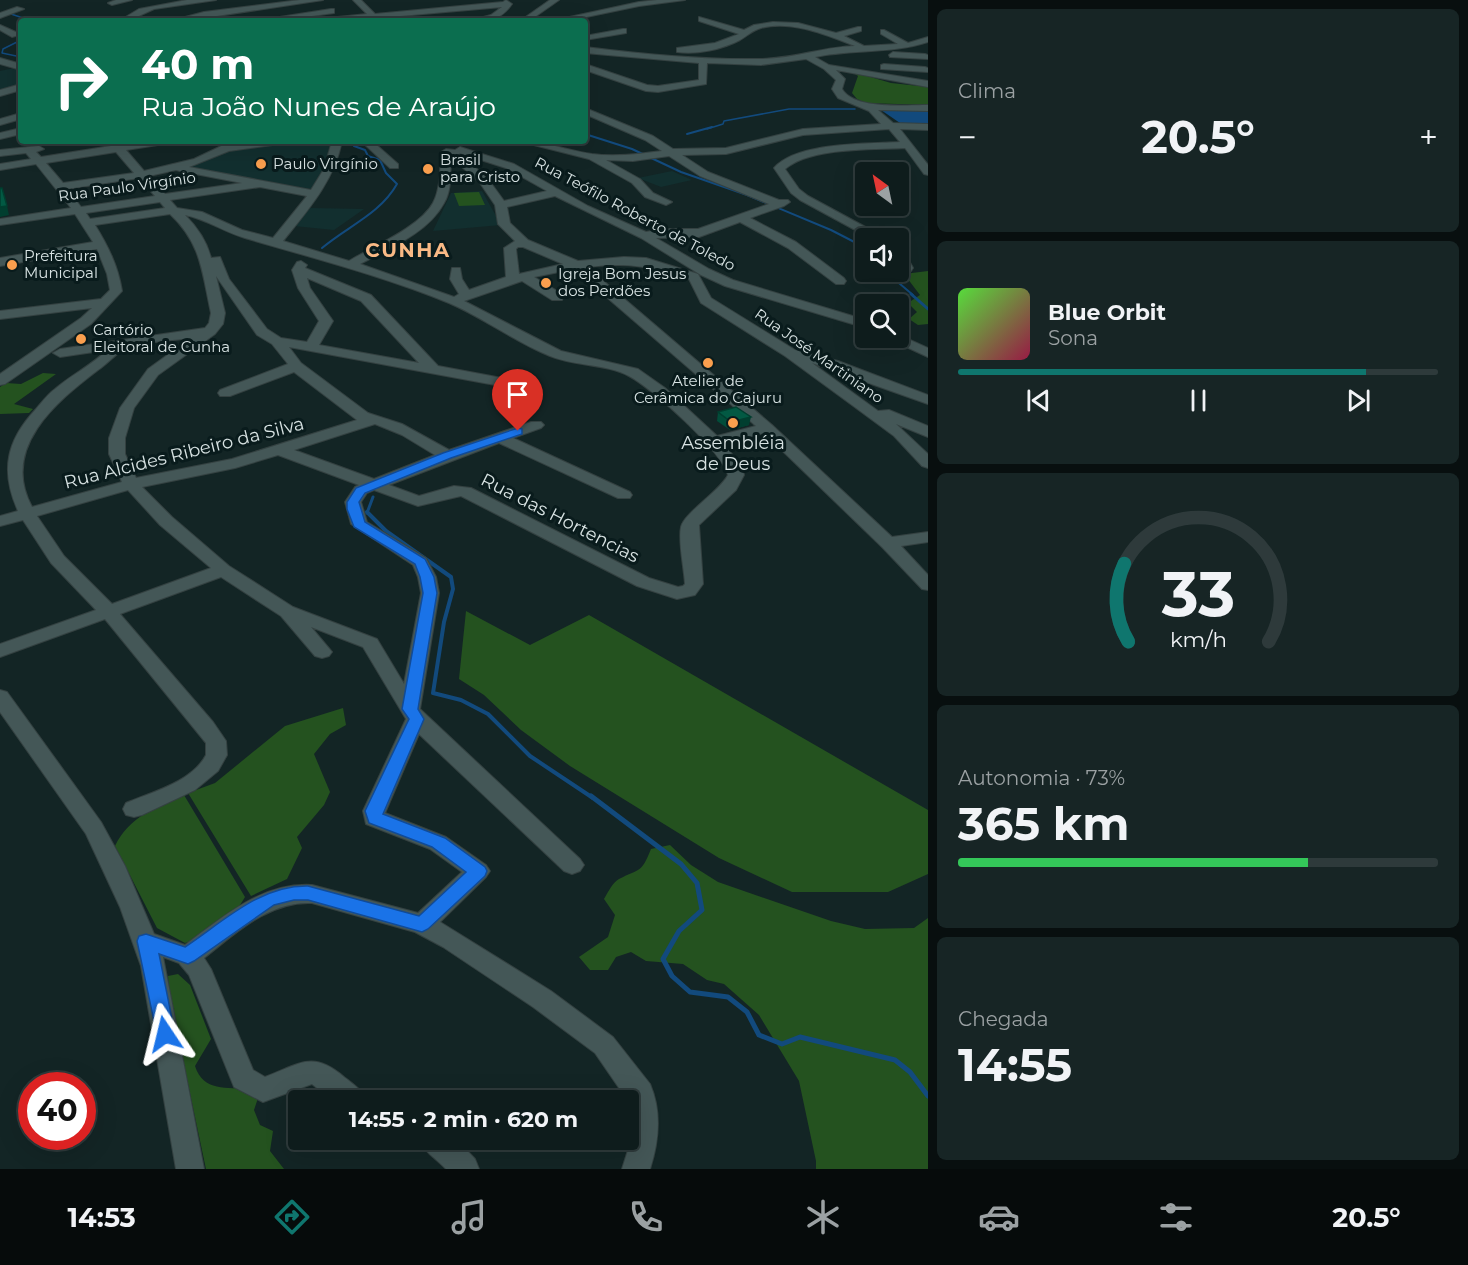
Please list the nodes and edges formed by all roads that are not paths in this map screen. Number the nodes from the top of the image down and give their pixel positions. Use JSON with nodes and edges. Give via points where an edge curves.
{"nodes":[{"id":1,"x":128,"y":0,"type":"edge"},
{"id":2,"x":212,"y":0,"type":"edge"},
{"id":3,"x":319,"y":0,"type":"edge"},
{"id":4,"x":357,"y":0,"type":"edge"},
{"id":5,"x":555,"y":0,"type":"edge"},
{"id":6,"x":681,"y":0,"type":"edge"},
{"id":7,"x":507,"y":1,"type":"edge"},
{"id":8,"x":112,"y":3,"type":"dead end"},
{"id":9,"x":422,"y":3,"type":"dead end"},
{"id":10,"x":366,"y":8,"type":"junction"},
{"id":11,"x":16,"y":11,"type":"dead end"},
{"id":12,"x":0,"y":16,"type":"edge"},
{"id":13,"x":373,"y":16,"type":"junction"},
{"id":14,"x":126,"y":18,"type":"edge"},
{"id":15,"x":187,"y":18,"type":"edge"},
{"id":16,"x":283,"y":18,"type":"edge"},
{"id":17,"x":351,"y":18,"type":"edge"},
{"id":18,"x":490,"y":18,"type":"edge"},
{"id":19,"x":528,"y":18,"type":"edge"},
{"id":20,"x":566,"y":18,"type":"edge"},
{"id":21,"x":702,"y":19,"type":"dead end"},
{"id":22,"x":0,"y":27,"type":"edge"},
{"id":23,"x":858,"y":29,"type":"dead end"},
{"id":24,"x":623,"y":31,"type":"dead end"},
{"id":25,"x":884,"y":32,"type":"dead end"},
{"id":26,"x":745,"y":33,"type":"junction"},
{"id":27,"x":606,"y":34,"type":"junction"},
{"id":28,"x":15,"y":35,"type":"dead end"},
{"id":29,"x":835,"y":36,"type":"junction"},
{"id":30,"x":588,"y":37,"type":"edge"},
{"id":31,"x":928,"y":39,"type":"edge"},
{"id":32,"x":626,"y":41,"type":"dead end"},
{"id":33,"x":865,"y":47,"type":"junction"},
{"id":34,"x":905,"y":49,"type":"junction"},
{"id":35,"x":588,"y":50,"type":"edge"},
{"id":36,"x":851,"y":50,"type":"junction"},
{"id":37,"x":600,"y":52,"type":"junction"},
{"id":38,"x":806,"y":56,"type":"junction"},
{"id":39,"x":926,"y":57,"type":"dead end"},
{"id":40,"x":0,"y":61,"type":"edge"},
{"id":41,"x":703,"y":61,"type":"junction"},
{"id":42,"x":18,"y":66,"type":"edge"},
{"id":43,"x":872,"y":66,"type":"dead end"},
{"id":44,"x":850,"y":67,"type":"junction"},
{"id":45,"x":884,"y":67,"type":"dead end"},
{"id":46,"x":588,"y":68,"type":"edge"},
{"id":47,"x":827,"y":68,"type":"junction"},
{"id":48,"x":925,"y":70,"type":"dead end"},
{"id":49,"x":905,"y":72,"type":"junction"},
{"id":50,"x":620,"y":79,"type":"junction"},
{"id":51,"x":597,"y":81,"type":"dead end"},
{"id":52,"x":928,"y":84,"type":"edge"},
{"id":53,"x":18,"y":88,"type":"edge"},
{"id":54,"x":0,"y":93,"type":"edge"},
{"id":55,"x":870,"y":108,"type":"junction"},
{"id":56,"x":928,"y":108,"type":"edge"},
{"id":57,"x":588,"y":112,"type":"edge"},
{"id":58,"x":18,"y":117,"type":"edge"},
{"id":59,"x":0,"y":122,"type":"edge"},
{"id":60,"x":886,"y":123,"type":"junction"},
{"id":61,"x":928,"y":127,"type":"edge"},
{"id":62,"x":18,"y":132,"type":"edge"},
{"id":63,"x":0,"y":135,"type":"edge"},
{"id":64,"x":235,"y":144,"type":"edge"},
{"id":65,"x":258,"y":144,"type":"edge"},
{"id":66,"x":337,"y":144,"type":"edge"},
{"id":67,"x":369,"y":144,"type":"edge"},
{"id":68,"x":115,"y":145,"type":"edge"},
{"id":69,"x":559,"y":145,"type":"edge"},
{"id":70,"x":908,"y":145,"type":"junction"},
{"id":71,"x":50,"y":147,"type":"dead end"},
{"id":72,"x":229,"y":148,"type":"junction"},
{"id":73,"x":450,"y":149,"type":"edge"},
{"id":74,"x":29,"y":150,"type":"junction"},
{"id":75,"x":675,"y":152,"type":"junction"},
{"id":76,"x":0,"y":153,"type":"edge"},
{"id":77,"x":592,"y":158,"type":"junction"},
{"id":78,"x":38,"y":161,"type":"junction"},
{"id":79,"x":394,"y":166,"type":"dead end"},
{"id":80,"x":0,"y":167,"type":"edge"},
{"id":81,"x":179,"y":167,"type":"junction"},
{"id":82,"x":927,"y":169,"type":"edge"},
{"id":83,"x":141,"y":174,"type":"junction"},
{"id":84,"x":258,"y":183,"type":"junction"},
{"id":85,"x":149,"y":184,"type":"junction"},
{"id":86,"x":58,"y":187,"type":"junction"},
{"id":87,"x":795,"y":191,"type":"junction"},
{"id":88,"x":558,"y":192,"type":"junction"},
{"id":89,"x":314,"y":194,"type":"junction"},
{"id":90,"x":669,"y":198,"type":"dead end"},
{"id":91,"x":501,"y":205,"type":"junction"},
{"id":92,"x":172,"y":206,"type":"junction"},
{"id":93,"x":775,"y":206,"type":"junction"},
{"id":94,"x":77,"y":209,"type":"junction"},
{"id":95,"x":741,"y":218,"type":"junction"},
{"id":96,"x":0,"y":222,"type":"edge"},
{"id":97,"x":87,"y":223,"type":"junction"},
{"id":98,"x":859,"y":228,"type":"edge"},
{"id":99,"x":645,"y":236,"type":"junction"},
{"id":100,"x":275,"y":243,"type":"junction"},
{"id":101,"x":524,"y":243,"type":"junction"},
{"id":102,"x":99,"y":245,"type":"junction"},
{"id":103,"x":316,"y":255,"type":"junction"},
{"id":104,"x":0,"y":262,"type":"edge"},
{"id":105,"x":350,"y":265,"type":"junction"},
{"id":106,"x":578,"y":265,"type":"junction"},
{"id":107,"x":298,"y":270,"type":"junction"},
{"id":108,"x":456,"y":271,"type":"dead end"},
{"id":109,"x":699,"y":274,"type":"junction"},
{"id":110,"x":519,"y":279,"type":"junction"},
{"id":111,"x":840,"y":281,"type":"dead end"},
{"id":112,"x":557,"y":297,"type":"dead end"},
{"id":113,"x":460,"y":299,"type":"junction"},
{"id":114,"x":106,"y":302,"type":"junction"},
{"id":115,"x":0,"y":315,"type":"edge"},
{"id":116,"x":855,"y":321,"type":"edge"},
{"id":117,"x":210,"y":331,"type":"junction"},
{"id":118,"x":278,"y":341,"type":"junction"},
{"id":119,"x":122,"y":343,"type":"junction"},
{"id":120,"x":909,"y":345,"type":"edge"},
{"id":121,"x":311,"y":347,"type":"junction"},
{"id":122,"x":60,"y":353,"type":"dead end"},
{"id":123,"x":790,"y":353,"type":"junction"},
{"id":124,"x":928,"y":353,"type":"edge"},
{"id":125,"x":296,"y":366,"type":"junction"},
{"id":126,"x":433,"y":369,"type":"junction"},
{"id":127,"x":0,"y":381,"type":"edge"},
{"id":128,"x":512,"y":384,"type":"dead end"},
{"id":129,"x":225,"y":393,"type":"dead end"},
{"id":130,"x":928,"y":400,"type":"edge"},
{"id":131,"x":857,"y":402,"type":"junction"},
{"id":132,"x":376,"y":419,"type":"junction"},
{"id":133,"x":536,"y":425,"type":"dead end"},
{"id":134,"x":767,"y":428,"type":"junction"},
{"id":135,"x":928,"y":432,"type":"edge"},
{"id":136,"x":500,"y":438,"type":"junction"},
{"id":137,"x":714,"y":442,"type":"junction"},
{"id":138,"x":280,"y":450,"type":"junction"},
{"id":139,"x":447,"y":456,"type":"junction"},
{"id":140,"x":928,"y":463,"type":"edge"},
{"id":141,"x":131,"y":484,"type":"junction"},
{"id":142,"x":373,"y":485,"type":"junction"},
{"id":143,"x":624,"y":495,"type":"dead end"},
{"id":144,"x":26,"y":514,"type":"junction"},
{"id":145,"x":0,"y":521,"type":"edge"},
{"id":146,"x":928,"y":537,"type":"edge"},
{"id":147,"x":888,"y":543,"type":"junction"},
{"id":148,"x":223,"y":570,"type":"junction"},
{"id":149,"x":928,"y":585,"type":"edge"},
{"id":150,"x":108,"y":611,"type":"junction"},
{"id":151,"x":286,"y":611,"type":"junction"},
{"id":152,"x":0,"y":651,"type":"edge"},
{"id":153,"x":322,"y":652,"type":"dead end"},
{"id":154,"x":0,"y":697,"type":"edge"},
{"id":155,"x":413,"y":714,"type":"junction"},
{"id":156,"x":134,"y":809,"type":"dead end"},
{"id":157,"x":572,"y":865,"type":"dead end"},
{"id":158,"x":422,"y":924,"type":"junction"},
{"id":159,"x":146,"y":941,"type":"junction"},
{"id":160,"x":188,"y":956,"type":"junction"},
{"id":161,"x":340,"y":1090,"type":"edge"},
{"id":162,"x":448,"y":1150,"type":"edge"},
{"id":163,"x":190,"y":1169,"type":"edge"},
{"id":164,"x":465,"y":1169,"type":"edge"},
{"id":165,"x":636,"y":1169,"type":"edge"}],
"edges":[{"from":1,"to":8,"type":"street"},
{"from":2,"to":14,"type":"street","via":[[154,8]]},
{"from":3,"to":15,"type":"street"},
{"from":4,"to":10,"type":"street"},
{"from":5,"to":19,"type":"street"},
{"from":6,"to":20,"type":"street"},
{"from":7,"to":13,"type":"street"},
{"from":7,"to":18,"type":"street","via":[[496,17]]},
{"from":9,"to":10,"type":"street"},
{"from":10,"to":13,"type":"street"},
{"from":10,"to":16,"type":"street"},
{"from":11,"to":12,"type":"street"},
{"from":13,"to":17,"type":"street"},
{"from":21,"to":26,"type":"street"},
{"from":22,"to":28,"type":"street"},
{"from":23,"to":29,"type":"street"},
{"from":24,"to":27,"type":"street"},
{"from":25,"to":34,"type":"street"},
{"from":26,"to":29,"type":"street","via":[[759,26],[779,24]]},
{"from":26,"to":37,"type":"street","via":[[704,48]]},
{"from":27,"to":30,"type":"street"},
{"from":27,"to":32,"type":"street"},
{"from":29,"to":33,"type":"street"},
{"from":31,"to":34,"type":"street"},
{"from":33,"to":34,"type":"street"},
{"from":33,"to":36,"type":"street"},
{"from":34,"to":36,"type":"street","via":[[877,54]]},
{"from":34,"to":39,"type":"street"},
{"from":34,"to":49,"type":"street"},
{"from":35,"to":37,"type":"street"},
{"from":36,"to":38,"type":"street"},
{"from":36,"to":44,"type":"street"},
{"from":37,"to":41,"type":"street"},
{"from":38,"to":41,"type":"street","via":[[761,62]]},
{"from":38,"to":47,"type":"street"},
{"from":40,"to":42,"type":"street"},
{"from":41,"to":50,"type":"street","via":[[704,79],[700,83],[658,89]]},
{"from":43,"to":44,"type":"street"},
{"from":44,"to":47,"type":"street"},
{"from":44,"to":52,"type":"street"},
{"from":45,"to":49,"type":"street"},
{"from":46,"to":50,"type":"street"},
{"from":47,"to":55,"type":"street","via":[[841,79],[838,93]]},
{"from":48,"to":49,"type":"street"},
{"from":50,"to":51,"type":"street"},
{"from":53,"to":54,"type":"street"},
{"from":55,"to":56,"type":"street"},
{"from":55,"to":60,"type":"street"},
{"from":57,"to":75,"type":"street"},
{"from":58,"to":59,"type":"street"},
{"from":60,"to":61,"type":"street"},
{"from":60,"to":70,"type":"street"},
{"from":60,"to":75,"type":"street","via":[[803,132],[726,151]]},
{"from":62,"to":63,"type":"street"},
{"from":64,"to":72,"type":"street"},
{"from":65,"to":72,"type":"street"},
{"from":66,"to":89,"type":"street","via":[[336,155]]},
{"from":67,"to":79,"type":"street"},
{"from":68,"to":78,"type":"street"},
{"from":68,"to":83,"type":"street"},
{"from":69,"to":77,"type":"street"},
{"from":70,"to":82,"type":"street"},
{"from":70,"to":87,"type":"street","via":[[821,152],[788,160],[780,170]]},
{"from":71,"to":74,"type":"street"},
{"from":72,"to":81,"type":"street"},
{"from":73,"to":88,"type":"street","name":"Rua Teófilo Roberto de Toledo","via":[[510,166]]},
{"from":73,"to":91,"type":"street","via":[[484,181]]},
{"from":73,"to":105,"type":"street","via":[[436,207],[402,234]]},
{"from":74,"to":76,"type":"street"},
{"from":74,"to":78,"type":"street"},
{"from":75,"to":77,"type":"street"},
{"from":75,"to":93,"type":"street","via":[[693,168]]},
{"from":77,"to":90,"type":"street"},
{"from":78,"to":80,"type":"street"},
{"from":78,"to":86,"type":"street"},
{"from":81,"to":83,"type":"street"},
{"from":81,"to":84,"type":"street"},
{"from":81,"to":85,"type":"street"},
{"from":83,"to":85,"type":"street"},
{"from":83,"to":86,"type":"street"},
{"from":84,"to":89,"type":"street"},
{"from":84,"to":92,"type":"street","name":"Rua Paulo Virgínio"},
{"from":85,"to":92,"type":"street"},
{"from":86,"to":94,"type":"street"},
{"from":87,"to":93,"type":"street","via":[[793,197]]},
{"from":87,"to":98,"type":"street"},
{"from":88,"to":91,"type":"street"},
{"from":88,"to":99,"type":"street","name":"Rua Teófilo Roberto de Toledo"},
{"from":89,"to":100,"type":"street"},
{"from":91,"to":101,"type":"street","via":[[504,224]]},
{"from":92,"to":94,"type":"street","name":"Rua Paulo Virgínio"},
{"from":92,"to":97,"type":"street"},
{"from":92,"to":100,"type":"street"},
{"from":92,"to":117,"type":"street","via":[[203,248],[218,313]]},
{"from":92,"to":118,"type":"street","via":[[195,224],[211,246],[223,279],[262,332]]},
{"from":93,"to":95,"type":"street"},
{"from":94,"to":96,"type":"street","name":"Rua Paulo Virgínio"},
{"from":94,"to":97,"type":"street"},
{"from":95,"to":99,"type":"street","via":[[699,233]]},
{"from":95,"to":111,"type":"street","via":[[792,245]]},
{"from":97,"to":102,"type":"street"},
{"from":99,"to":109,"type":"street","name":"Rua Teófilo Roberto de Toledo"},
{"from":100,"to":103,"type":"street"},
{"from":101,"to":106,"type":"street"},
{"from":101,"to":110,"type":"street","via":[[510,248]]},
{"from":102,"to":104,"type":"street"},
{"from":102,"to":114,"type":"street","via":[[116,276],[116,291]]},
{"from":103,"to":105,"type":"street"},
{"from":103,"to":107,"type":"street"},
{"from":105,"to":113,"type":"street"},
{"from":106,"to":109,"type":"street","via":[[632,261]]},
{"from":106,"to":110,"type":"street"},
{"from":106,"to":134,"type":"street"},
{"from":107,"to":121,"type":"street","via":[[304,288],[326,321]]},
{"from":107,"to":126,"type":"street","via":[[366,298]]},
{"from":108,"to":113,"type":"street"},
{"from":109,"to":116,"type":"street","name":"Rua Teófilo Roberto de Toledo"},
{"from":109,"to":123,"type":"street","name":"Rua José Martiniano","via":[[706,300]]},
{"from":110,"to":112,"type":"street"},
{"from":110,"to":113,"type":"street"},
{"from":113,"to":137,"type":"street","via":[[556,354],[633,372],[660,391]]},
{"from":114,"to":115,"type":"street"},
{"from":114,"to":127,"type":"street","via":[[70,333]]},
{"from":117,"to":119,"type":"street"},
{"from":117,"to":141,"type":"street","via":[[153,372],[127,408],[117,438],[117,454]]},
{"from":118,"to":121,"type":"street"},
{"from":118,"to":125,"type":"street"},
{"from":119,"to":122,"type":"street"},
{"from":119,"to":144,"type":"street","via":[[58,393],[24,430],[11,469],[15,494]]},
{"from":120,"to":124,"type":"street"},
{"from":121,"to":126,"type":"street"},
{"from":123,"to":130,"type":"street","via":[[833,364]]},
{"from":123,"to":131,"type":"street","name":"Rua José Martiniano"},
{"from":125,"to":129,"type":"street"},
{"from":125,"to":132,"type":"street","via":[[363,417]]},
{"from":126,"to":128,"type":"street"},
{"from":131,"to":135,"type":"street"},
{"from":131,"to":140,"type":"street","name":"Rua José Martiniano","via":[[899,433]]},
{"from":132,"to":138,"type":"street","name":"Rua Alcides Ribeiro da Silva"},
{"from":132,"to":139,"type":"street","via":[[415,434]]},
{"from":133,"to":136,"type":"street"},
{"from":134,"to":137,"type":"street"},
{"from":134,"to":147,"type":"street"},
{"from":136,"to":139,"type":"street"},
{"from":136,"to":143,"type":"street"},
{"from":137,"to":142,"type":"street","name":"Rua das Hortencias","via":[[734,467],[736,479],[689,528],[694,584],[687,592],[668,591],[643,582],[465,491],[418,501]]},
{"from":138,"to":141,"type":"street","name":"Rua Alcides Ribeiro da Silva"},
{"from":138,"to":142,"type":"street","name":"Rua das Hortencias"},
{"from":139,"to":142,"type":"street"},
{"from":141,"to":144,"type":"street","name":"Rua Alcides Ribeiro da Silva"},
{"from":141,"to":148,"type":"street","via":[[166,521]]},
{"from":142,"to":155,"type":"street","via":[[361,490],[353,502],[359,524],[420,562],[430,593]]},
{"from":144,"to":145,"type":"street","name":"Rua Alcides Ribeiro da Silva"},
{"from":144,"to":150,"type":"street","via":[[57,559]]},
{"from":146,"to":147,"type":"street"},
{"from":147,"to":149,"type":"street"},
{"from":148,"to":150,"type":"street"},
{"from":148,"to":151,"type":"street"},
{"from":150,"to":152,"type":"street"},
{"from":150,"to":156,"type":"street","via":[[216,743],[215,759],[200,778]]},
{"from":151,"to":153,"type":"street"},
{"from":151,"to":155,"type":"street","via":[[370,643]]},
{"from":154,"to":159,"type":"street","via":[[104,846]]},
{"from":155,"to":157,"type":"street"},
{"from":155,"to":158,"type":"street","via":[[374,811],[375,818],[438,843],[478,871]]},
{"from":158,"to":160,"type":"street","via":[[294,892],[269,899]]},
{"from":158,"to":165,"type":"street","via":[[542,999],[604,1045],[640,1093],[645,1128]]},
{"from":159,"to":160,"type":"street"},
{"from":159,"to":163,"type":"street"},
{"from":160,"to":161,"type":"street","via":[[199,969],[243,1078],[263,1090],[312,1072],[321,1074]]},
{"from":162,"to":164,"type":"street"}]}
